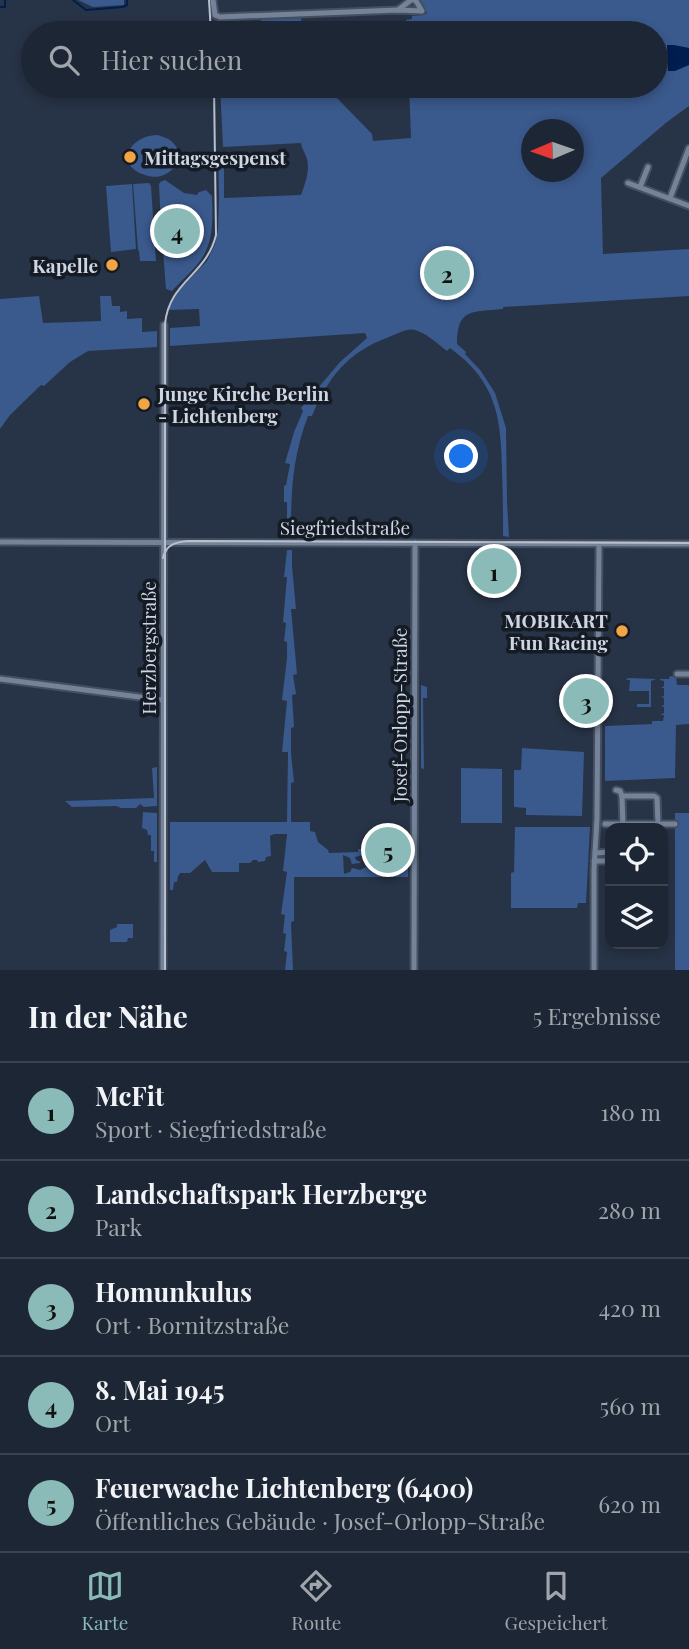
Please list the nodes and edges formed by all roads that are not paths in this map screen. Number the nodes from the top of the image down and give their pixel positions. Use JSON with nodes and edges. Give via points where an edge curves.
{"nodes":[{"id":1,"x":213,"y":0,"type":"edge"},
{"id":2,"x":412,"y":0,"type":"edge"},
{"id":3,"x":398,"y":10,"type":"junction"},
{"id":4,"x":689,"y":148,"type":"edge"},
{"id":5,"x":648,"y":167,"type":"dead end"},
{"id":6,"x":628,"y":183,"type":"dead end"},
{"id":7,"x":640,"y":187,"type":"junction"},
{"id":8,"x":670,"y":198,"type":"junction"},
{"id":9,"x":689,"y":206,"type":"edge"},
{"id":10,"x":164,"y":325,"type":"dead end"},
{"id":11,"x":0,"y":542,"type":"edge"},
{"id":12,"x":163,"y":542,"type":"junction"},
{"id":13,"x":415,"y":543,"type":"junction"},
{"id":14,"x":598,"y":544,"type":"junction"},
{"id":15,"x":689,"y":544,"type":"edge"},
{"id":16,"x":677,"y":674,"type":"dead end"},
{"id":17,"x":689,"y":674,"type":"edge"},
{"id":18,"x":0,"y":679,"type":"edge"},
{"id":19,"x":163,"y":700,"type":"junction"},
{"id":20,"x":616,"y":790,"type":"dead end"},
{"id":21,"x":622,"y":796,"type":"junction"},
{"id":22,"x":623,"y":823,"type":"edge"},
{"id":23,"x":658,"y":823,"type":"edge"},
{"id":24,"x":668,"y":824,"type":"edge"},
{"id":25,"x":675,"y":824,"type":"dead end"},
{"id":26,"x":605,"y":852,"type":"edge"},
{"id":27,"x":595,"y":853,"type":"junction"},
{"id":28,"x":594,"y":861,"type":"junction"},
{"id":29,"x":605,"y":861,"type":"edge"},
{"id":30,"x":163,"y":970,"type":"edge"},
{"id":31,"x":414,"y":970,"type":"edge"},
{"id":32,"x":594,"y":970,"type":"edge"}],
"edges":[{"from":1,"to":3,"type":"street","via":[[214,13],[220,17]]},
{"from":2,"to":3,"type":"street"},
{"from":2,"to":3,"type":"street","via":[[422,11]]},
{"from":4,"to":8,"type":"street"},
{"from":5,"to":7,"type":"street"},
{"from":6,"to":7,"type":"street"},
{"from":7,"to":8,"type":"street"},
{"from":8,"to":9,"type":"street"},
{"from":10,"to":12,"type":"street","name":"Herzbergstraße"},
{"from":11,"to":12,"type":"street","name":"Siegfriedstraße"},
{"from":12,"to":13,"type":"street","name":"Siegfriedstraße"},
{"from":12,"to":19,"type":"street","name":"Herzbergstraße"},
{"from":13,"to":14,"type":"street","name":"Siegfriedstraße"},
{"from":13,"to":31,"type":"street","name":"Josef-Orlopp-Straße"},
{"from":14,"to":15,"type":"street","name":"Siegfriedstraße"},
{"from":14,"to":27,"type":"street"},
{"from":16,"to":17,"type":"street"},
{"from":18,"to":19,"type":"street"},
{"from":19,"to":30,"type":"street","name":"Herzbergstraße"},
{"from":20,"to":21,"type":"street"},
{"from":21,"to":22,"type":"street"},
{"from":21,"to":23,"type":"street","via":[[657,798]]},
{"from":24,"to":25,"type":"street"},
{"from":26,"to":27,"type":"street"},
{"from":27,"to":28,"type":"street"},
{"from":28,"to":29,"type":"street"},
{"from":28,"to":32,"type":"street"}]}
